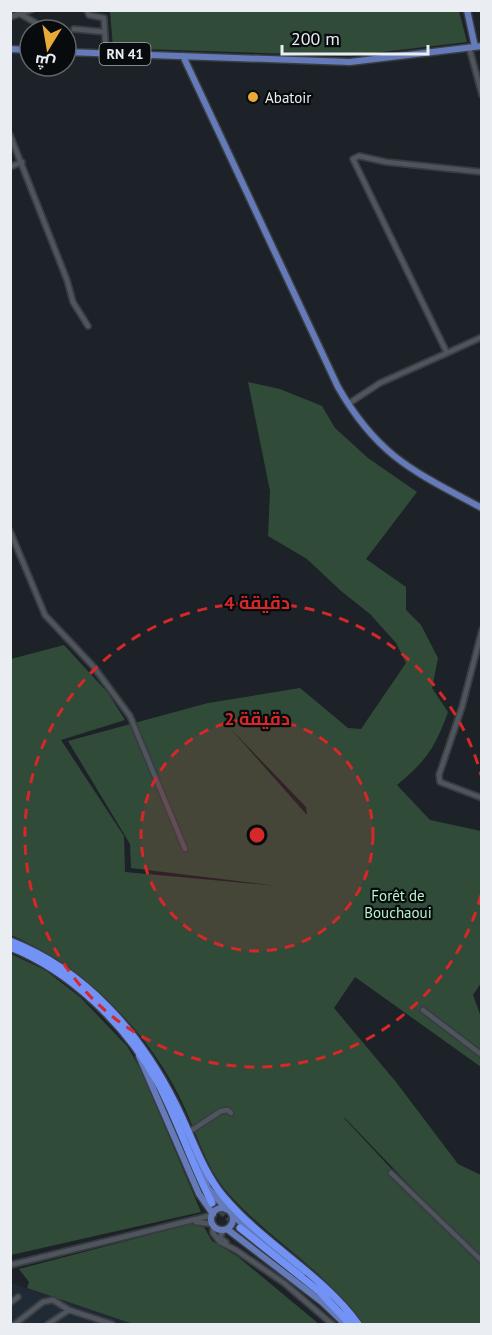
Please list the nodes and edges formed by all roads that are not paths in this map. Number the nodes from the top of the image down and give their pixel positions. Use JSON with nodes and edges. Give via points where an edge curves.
{"nodes":[{"id":1,"x":31,"y":10,"type":"edge"},
{"id":2,"x":87,"y":10,"type":"edge"},
{"id":3,"x":467,"y":10,"type":"edge"},
{"id":4,"x":22,"y":15,"type":"junction"},
{"id":5,"x":10,"y":17,"type":"edge"},
{"id":6,"x":27,"y":18,"type":"edge"},
{"id":7,"x":78,"y":29,"type":"edge"},
{"id":8,"x":105,"y":32,"type":"junction"},
{"id":9,"x":475,"y":46,"type":"edge"},
{"id":10,"x":78,"y":53,"type":"edge"},
{"id":11,"x":106,"y":54,"type":"junction"},
{"id":12,"x":183,"y":56,"type":"junction"},
{"id":13,"x":482,"y":95,"type":"edge"},
{"id":14,"x":10,"y":135,"type":"edge"},
{"id":15,"x":22,"y":162,"type":"junction"},
{"id":16,"x":10,"y":167,"type":"edge"},
{"id":17,"x":482,"y":172,"type":"edge"},
{"id":18,"x":88,"y":326,"type":"dead end"},
{"id":19,"x":480,"y":338,"type":"edge"},
{"id":20,"x":481,"y":347,"type":"edge"},
{"id":21,"x":447,"y":353,"type":"junction"},
{"id":22,"x":348,"y":404,"type":"junction"},
{"id":23,"x":482,"y":508,"type":"edge"},
{"id":24,"x":10,"y":531,"type":"edge"},
{"id":25,"x":482,"y":630,"type":"edge"},
{"id":26,"x":482,"y":798,"type":"edge"},
{"id":27,"x":185,"y":849,"type":"dead end"},
{"id":28,"x":10,"y":941,"type":"edge"},
{"id":29,"x":10,"y":947,"type":"edge"},
{"id":30,"x":423,"y":1010,"type":"dead end"},
{"id":31,"x":135,"y":1047,"type":"junction"},
{"id":32,"x":482,"y":1055,"type":"edge"},
{"id":33,"x":168,"y":1089,"type":"junction"},
{"id":34,"x":231,"y":1113,"type":"dead end"},
{"id":35,"x":189,"y":1132,"type":"junction"},
{"id":36,"x":391,"y":1173,"type":"dead end"},
{"id":37,"x":212,"y":1203,"type":"tunnel mouth"},
{"id":38,"x":229,"y":1211,"type":"junction"},
{"id":39,"x":213,"y":1214,"type":"junction"},
{"id":40,"x":184,"y":1223,"type":"junction"},
{"id":41,"x":213,"y":1224,"type":"junction"},
{"id":42,"x":240,"y":1228,"type":"tunnel mouth"},
{"id":43,"x":225,"y":1230,"type":"junction"},
{"id":44,"x":250,"y":1259,"type":"junction"},
{"id":45,"x":482,"y":1261,"type":"edge"},
{"id":46,"x":10,"y":1265,"type":"edge"},
{"id":47,"x":18,"y":1298,"type":"dead end"},
{"id":48,"x":10,"y":1303,"type":"edge"},
{"id":49,"x":344,"y":1308,"type":"junction"},
{"id":50,"x":69,"y":1310,"type":"junction"},
{"id":51,"x":15,"y":1324,"type":"edge"},
{"id":52,"x":48,"y":1324,"type":"edge"},
{"id":53,"x":112,"y":1324,"type":"edge"},
{"id":54,"x":332,"y":1324,"type":"edge"},
{"id":55,"x":345,"y":1324,"type":"edge"},
{"id":56,"x":350,"y":1324,"type":"edge"},
{"id":57,"x":358,"y":1324,"type":"edge"}],
"edges":[{"from":1,"to":4,"type":"street"},
{"from":2,"to":8,"type":"street","via":[[89,15],[104,18]]},
{"from":3,"to":9,"type":"main road"},
{"from":4,"to":5,"type":"street"},
{"from":4,"to":6,"type":"street"},
{"from":7,"to":8,"type":"street"},
{"from":8,"to":11,"type":"street"},
{"from":9,"to":12,"type":"main road","number":"RN 41","via":[[350,62]]},
{"from":9,"to":13,"type":"street"},
{"from":10,"to":11,"type":"main road","number":"RN 41"},
{"from":11,"to":12,"type":"main road","number":"RN 41"},
{"from":12,"to":22,"type":"main road"},
{"from":14,"to":15,"type":"street"},
{"from":15,"to":16,"type":"street"},
{"from":15,"to":18,"type":"street","via":[[68,290]]},
{"from":17,"to":21,"type":"street","via":[[360,156],[352,159]]},
{"from":19,"to":20,"type":"street"},
{"from":19,"to":21,"type":"street"},
{"from":21,"to":22,"type":"street","via":[[380,384]]},
{"from":22,"to":23,"type":"main road","via":[[372,438],[408,468]]},
{"from":24,"to":27,"type":"street","via":[[45,615],[93,666],[130,716]]},
{"from":25,"to":26,"type":"street","via":[[439,775],[440,782]]},
{"from":28,"to":33,"type":"highway","via":[[59,965],[112,1012],[137,1039]]},
{"from":29,"to":31,"type":"highway","via":[[62,976]]},
{"from":30,"to":32,"type":"street"},
{"from":31,"to":37,"type":"highway","via":[[162,1091]]},
{"from":31,"to":39,"type":"main road","via":[[199,1194]]},
{"from":33,"to":35,"type":"highway"},
{"from":33,"to":38,"type":"main road","via":[[205,1180],[216,1200]]},
{"from":34,"to":35,"type":"street","via":[[221,1111]]},
{"from":35,"to":49,"type":"highway","via":[[215,1185],[228,1202]]},
{"from":36,"to":45,"type":"street"},
{"from":38,"to":39,"type":"main road","via":[[219,1209]]},
{"from":38,"to":43,"type":"main road","via":[[233,1222]]},
{"from":38,"to":49,"type":"main road"},
{"from":39,"to":40,"type":"street"},
{"from":39,"to":41,"type":"main road"},
{"from":40,"to":41,"type":"street"},
{"from":40,"to":46,"type":"street"},
{"from":41,"to":43,"type":"main road"},
{"from":41,"to":44,"type":"street","via":[[218,1240]]},
{"from":42,"to":56,"type":"highway","via":[[320,1292]]},
{"from":43,"to":44,"type":"street","via":[[220,1235],[222,1240]]},
{"from":43,"to":55,"type":"main road","via":[[322,1302]]},
{"from":44,"to":54,"type":"street"},
{"from":47,"to":48,"type":"street"},
{"from":49,"to":57,"type":"highway"},
{"from":50,"to":51,"type":"street","via":[[53,1300],[43,1302]]},
{"from":50,"to":52,"type":"street"},
{"from":50,"to":53,"type":"street"}]}
